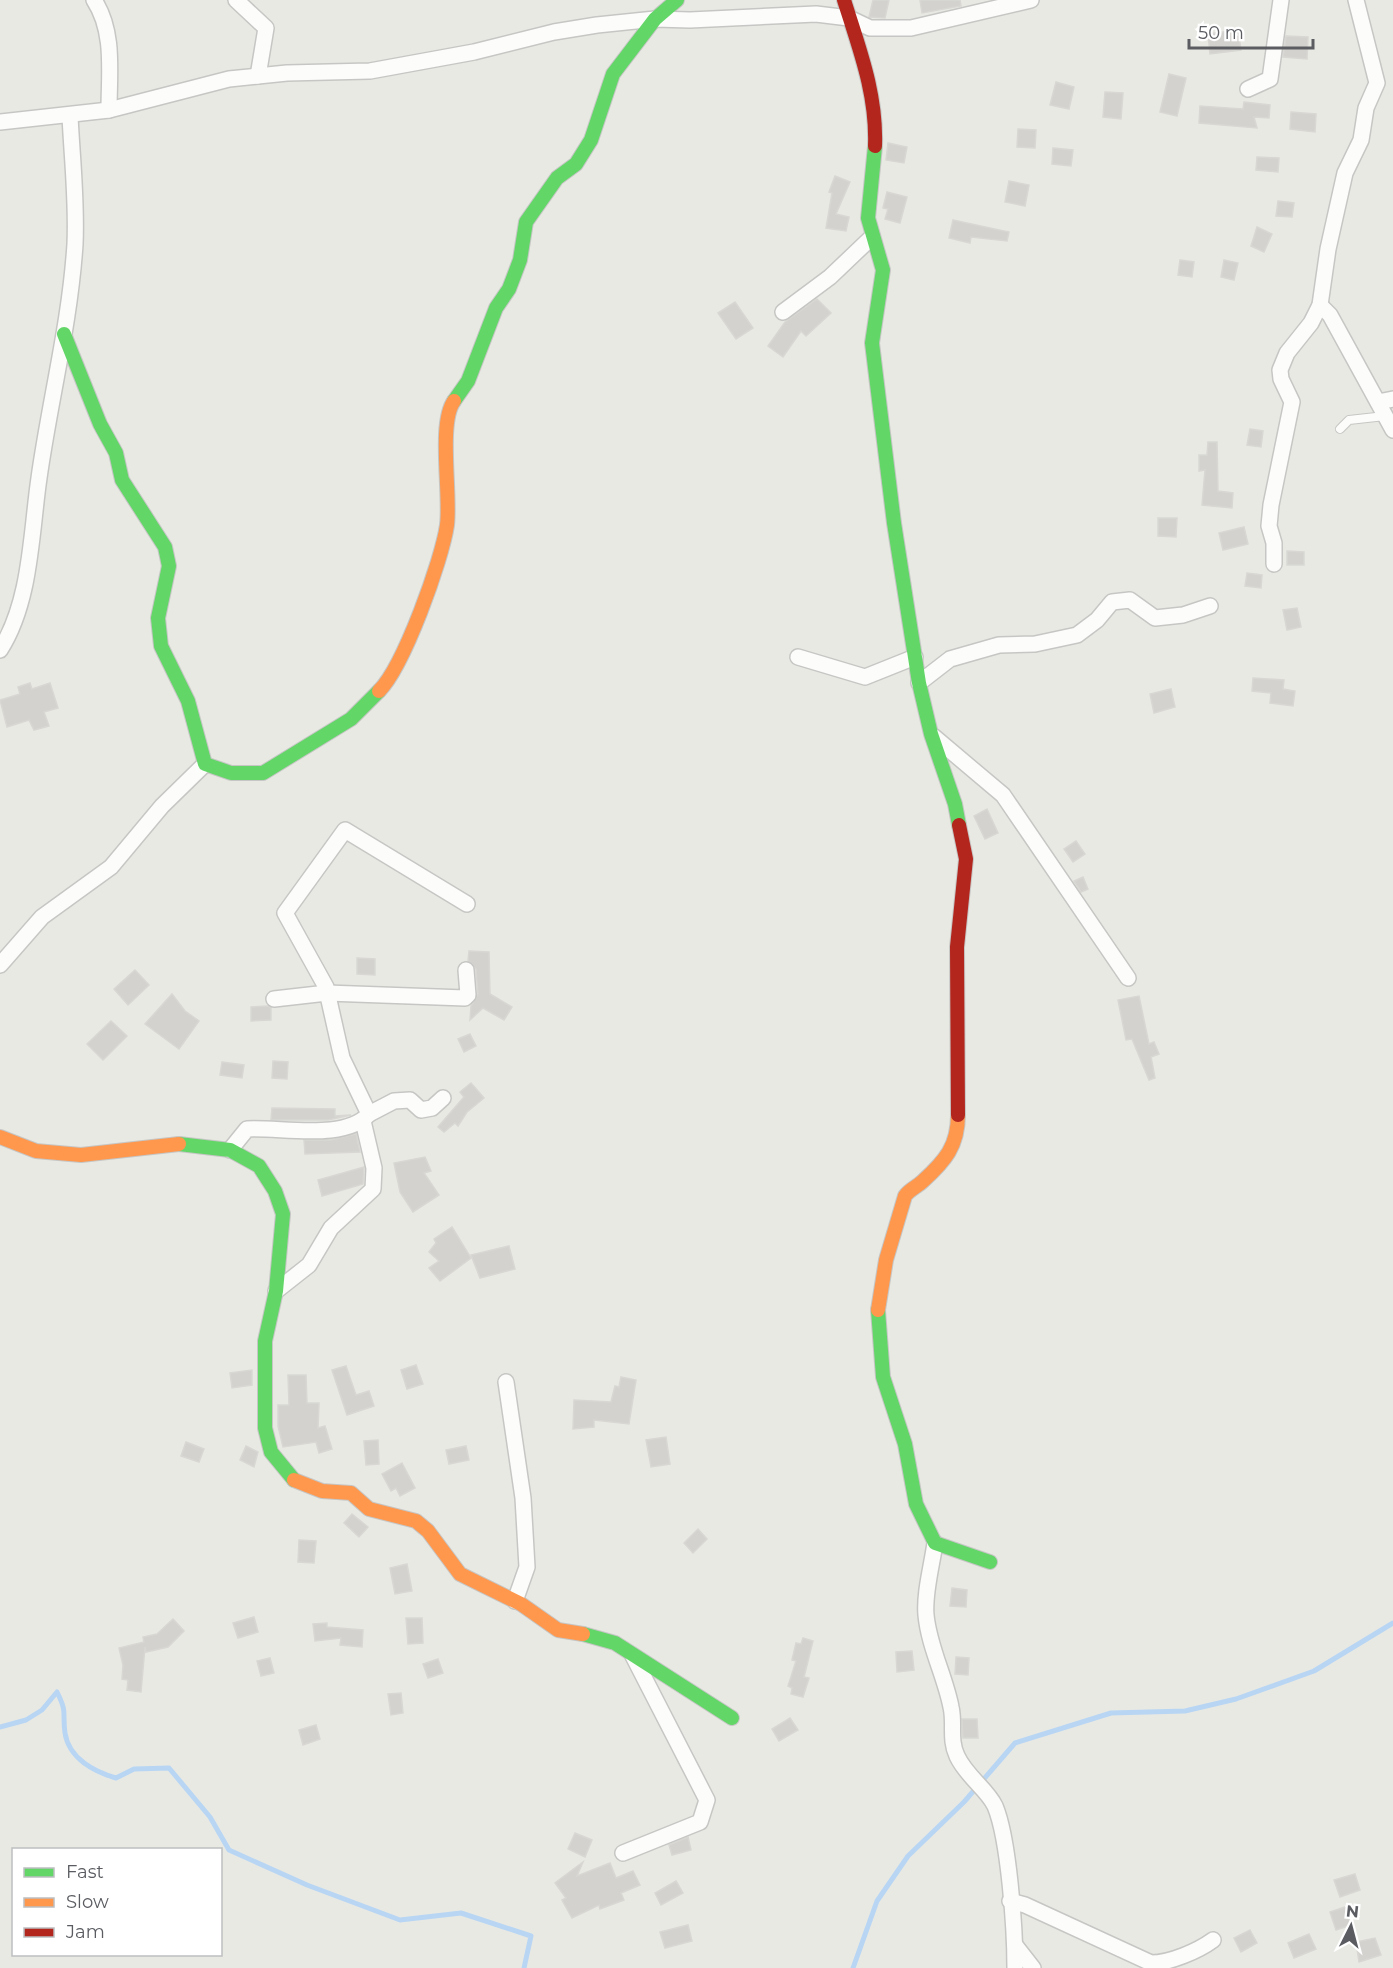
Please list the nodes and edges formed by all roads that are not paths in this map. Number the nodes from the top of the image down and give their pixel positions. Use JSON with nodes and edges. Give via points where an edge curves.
{"nodes":[{"id":1,"x":94,"y":0,"type":"edge"},
{"id":2,"x":236,"y":0,"type":"edge"},
{"id":3,"x":677,"y":0,"type":"edge"},
{"id":4,"x":843,"y":0,"type":"edge"},
{"id":5,"x":1031,"y":0,"type":"edge"},
{"id":6,"x":1281,"y":0,"type":"edge"},
{"id":7,"x":1356,"y":0,"type":"edge"},
{"id":8,"x":849,"y":18,"type":"junction"},
{"id":9,"x":655,"y":19,"type":"junction"},
{"id":10,"x":258,"y":76,"type":"junction"},
{"id":11,"x":1248,"y":89,"type":"dead end"},
{"id":12,"x":109,"y":110,"type":"junction"},
{"id":13,"x":70,"y":116,"type":"junction"},
{"id":14,"x":0,"y":122,"type":"edge"},
{"id":15,"x":872,"y":237,"type":"junction"},
{"id":16,"x":1320,"y":305,"type":"junction"},
{"id":17,"x":783,"y":312,"type":"dead end"},
{"id":18,"x":64,"y":334,"type":"junction"},
{"id":19,"x":1385,"y":406,"type":"edge"},
{"id":20,"x":1340,"y":429,"type":"dead end"},
{"id":21,"x":1393,"y":430,"type":"edge"},
{"id":22,"x":1274,"y":564,"type":"dead end"},
{"id":23,"x":1210,"y":606,"type":"dead end"},
{"id":24,"x":0,"y":650,"type":"edge"},
{"id":25,"x":798,"y":657,"type":"dead end"},
{"id":26,"x":915,"y":657,"type":"junction"},
{"id":27,"x":919,"y":683,"type":"junction"},
{"id":28,"x":931,"y":734,"type":"junction"},
{"id":29,"x":205,"y":764,"type":"junction"},
{"id":30,"x":467,"y":904,"type":"dead end"},
{"id":31,"x":0,"y":965,"type":"edge"},
{"id":32,"x":466,"y":970,"type":"dead end"},
{"id":33,"x":1128,"y":978,"type":"dead end"},
{"id":34,"x":327,"y":993,"type":"junction"},
{"id":35,"x":274,"y":999,"type":"dead end"},
{"id":36,"x":443,"y":1098,"type":"dead end"},
{"id":37,"x":366,"y":1118,"type":"junction"},
{"id":38,"x":0,"y":1137,"type":"edge"},
{"id":39,"x":230,"y":1150,"type":"junction"},
{"id":40,"x":276,"y":1291,"type":"junction"},
{"id":41,"x":506,"y":1382,"type":"dead end"},
{"id":42,"x":935,"y":1543,"type":"junction"},
{"id":43,"x":990,"y":1562,"type":"dead end"},
{"id":44,"x":515,"y":1601,"type":"junction"},
{"id":45,"x":633,"y":1656,"type":"junction"},
{"id":46,"x":732,"y":1718,"type":"dead end"},
{"id":47,"x":623,"y":1853,"type":"dead end"},
{"id":48,"x":1010,"y":1901,"type":"junction"},
{"id":49,"x":1214,"y":1940,"type":"dead end"},
{"id":50,"x":1015,"y":1945,"type":"junction"},
{"id":51,"x":1015,"y":1968,"type":"edge"},
{"id":52,"x":1033,"y":1968,"type":"edge"}],
"edges":[{"from":1,"to":12,"type":"street","via":[[108,33]]},
{"from":2,"to":10,"type":"street","via":[[266,28]]},
{"from":3,"to":9,"type":"street"},
{"from":4,"to":8,"type":"street"},
{"from":5,"to":8,"type":"street","via":[[911,28],[870,28]]},
{"from":6,"to":11,"type":"street","via":[[1270,79]]},
{"from":7,"to":16,"type":"street","via":[[1377,83],[1366,108],[1361,140],[1343,182]]},
{"from":8,"to":9,"type":"street","via":[[816,14]]},
{"from":8,"to":15,"type":"street","via":[[874,109],[875,143],[868,199]]},
{"from":9,"to":10,"type":"street","via":[[554,32],[370,71]]},
{"from":9,"to":29,"type":"street","via":[[614,74],[591,140],[576,164],[557,178],[526,222],[520,260],[509,289],[496,308],[468,381],[451,405],[447,430],[447,525],[410,638],[387,683],[351,719],[263,773],[231,773]]},
{"from":10,"to":12,"type":"street"},
{"from":12,"to":13,"type":"street"},
{"from":13,"to":14,"type":"street"},
{"from":13,"to":18,"type":"street","via":[[75,243]]},
{"from":15,"to":17,"type":"street","via":[[830,278]]},
{"from":15,"to":26,"type":"street","via":[[883,270],[872,325],[873,356]]},
{"from":16,"to":19,"type":"street"},
{"from":16,"to":22,"type":"street","via":[[1280,370],[1292,402],[1271,506],[1269,526]]},
{"from":18,"to":24,"type":"street","via":[[23,592]]},
{"from":18,"to":29,"type":"street","via":[[100,424],[116,453],[122,480],[165,547],[169,566],[158,618],[161,646],[188,701]]},
{"from":19,"to":20,"type":"lane","via":[[1349,420]]},
{"from":19,"to":21,"type":"street"},
{"from":23,"to":27,"type":"street","via":[[1183,615],[1155,618],[1130,600],[1112,602],[1077,635],[1035,644],[999,645],[950,659]]},
{"from":25,"to":26,"type":"street","via":[[865,677]]},
{"from":26,"to":27,"type":"street"},
{"from":27,"to":28,"type":"street"},
{"from":28,"to":33,"type":"street","via":[[1003,795]]},
{"from":28,"to":42,"type":"street","via":[[955,804],[966,859],[957,947],[958,1132],[954,1147],[906,1196],[886,1260],[877,1322],[883,1377],[905,1444],[916,1504]]},
{"from":29,"to":31,"type":"street","via":[[162,806],[111,867],[42,917]]},
{"from":30,"to":34,"type":"street","via":[[345,830],[285,913]]},
{"from":32,"to":34,"type":"street","via":[[465,998]]},
{"from":34,"to":35,"type":"street"},
{"from":34,"to":37,"type":"street","via":[[342,1058]]},
{"from":36,"to":37,"type":"street","via":[[432,1108],[421,1110],[410,1100],[394,1101]]},
{"from":37,"to":39,"type":"street","via":[[346,1129],[247,1130]]},
{"from":37,"to":40,"type":"street","via":[[374,1168],[373,1189],[331,1228],[309,1266]]},
{"from":38,"to":39,"type":"street","via":[[36,1151],[57,1154],[81,1155],[166,1144]]},
{"from":39,"to":40,"type":"street","via":[[259,1166],[278,1198],[283,1214]]},
{"from":40,"to":44,"type":"street","via":[[265,1341],[265,1428],[270,1452],[281,1467],[291,1479],[322,1491],[351,1493],[369,1509],[416,1521],[460,1574]]},
{"from":41,"to":44,"type":"street","via":[[523,1498],[527,1567]]},
{"from":42,"to":43,"type":"street"},
{"from":42,"to":48,"type":"street","via":[[925,1614],[952,1708],[951,1736],[957,1756],[994,1805],[1002,1830]]},
{"from":44,"to":45,"type":"street","via":[[558,1630],[615,1643]]},
{"from":45,"to":46,"type":"street"},
{"from":45,"to":47,"type":"street","via":[[707,1800],[700,1822]]},
{"from":48,"to":49,"type":"street","via":[[1151,1963],[1196,1950]]},
{"from":48,"to":50,"type":"street"},
{"from":50,"to":51,"type":"street"},
{"from":50,"to":52,"type":"street"}]}
